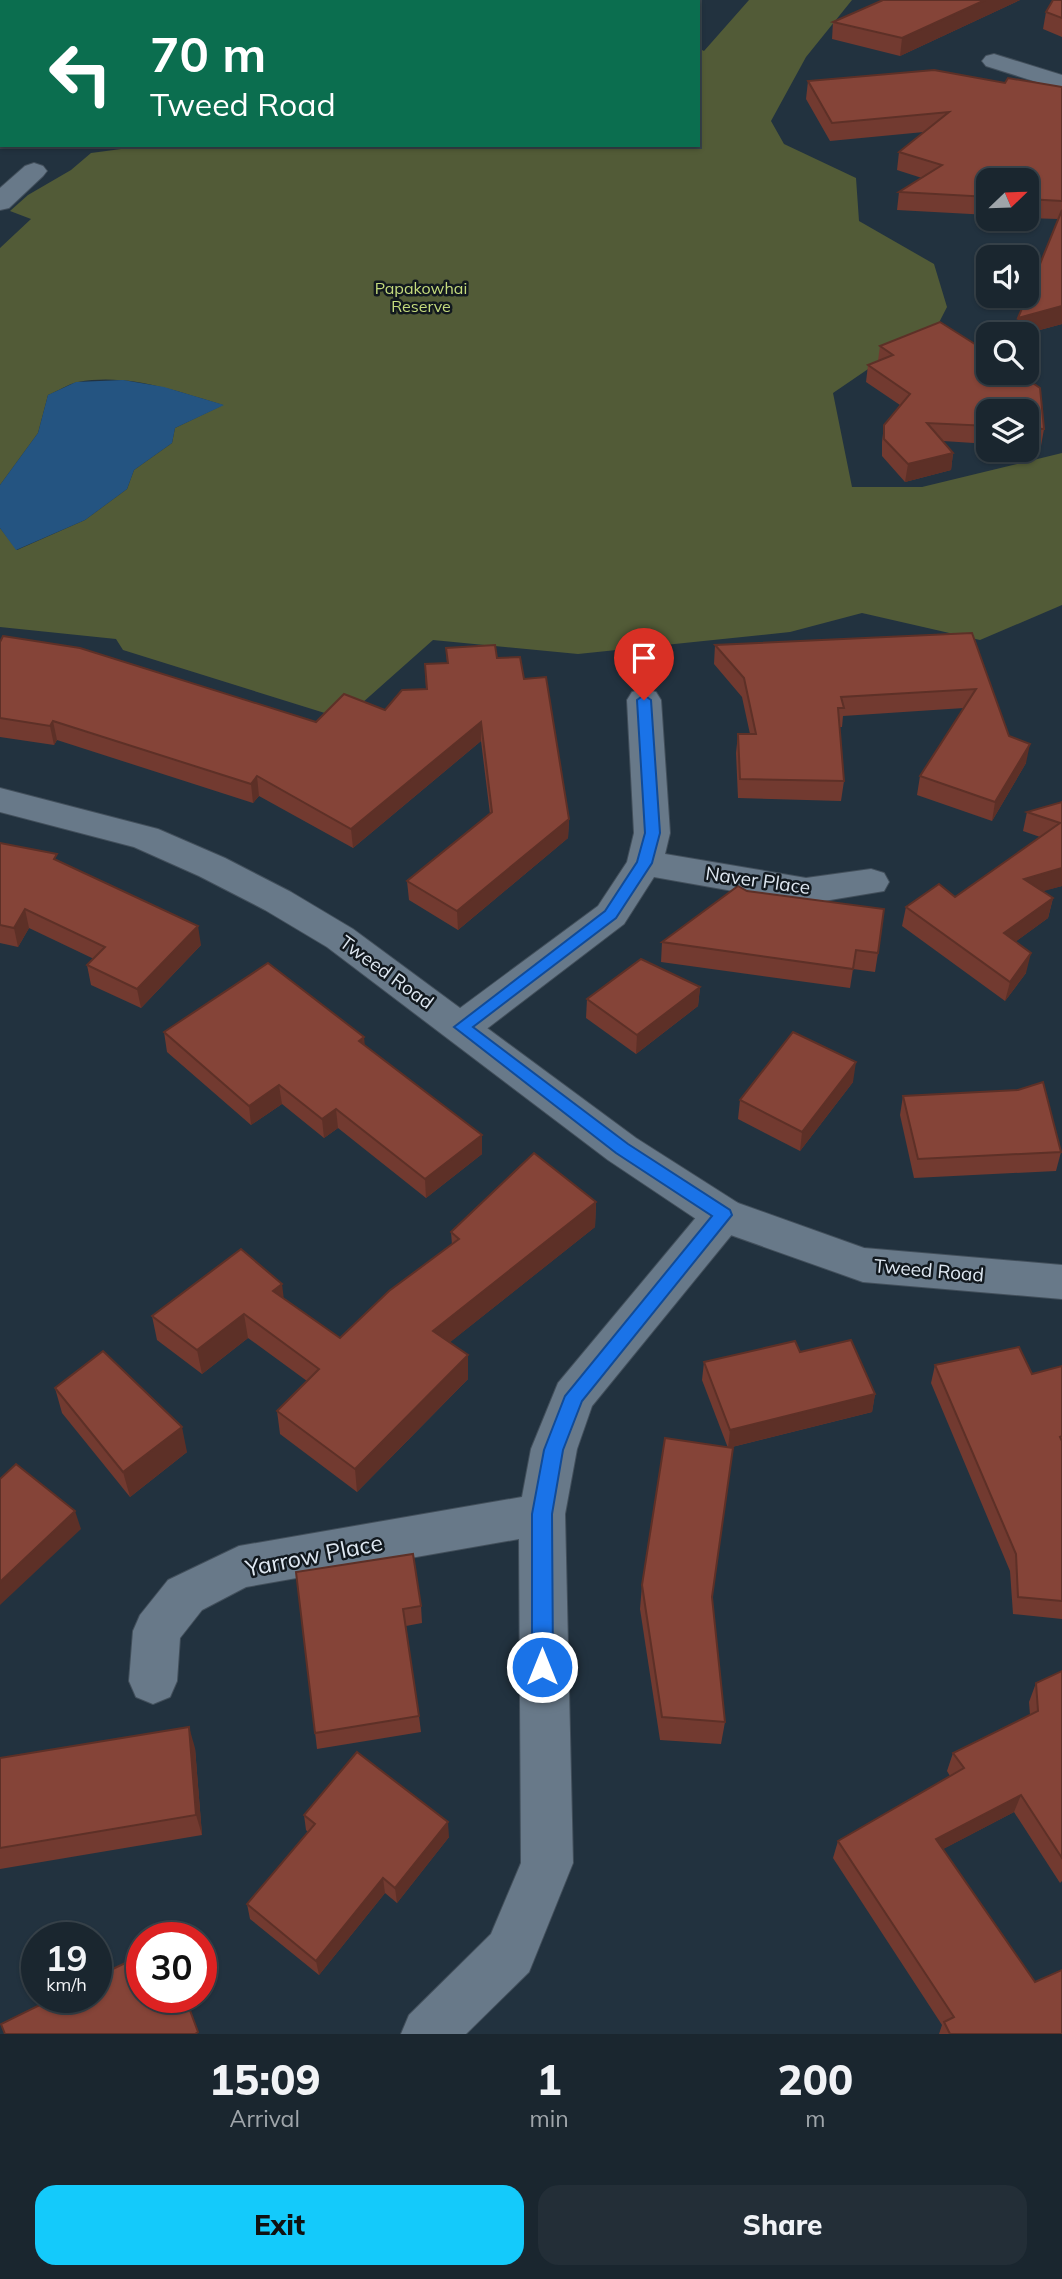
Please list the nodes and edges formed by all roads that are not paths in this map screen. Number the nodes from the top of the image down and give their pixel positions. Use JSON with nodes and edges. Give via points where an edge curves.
{"nodes":[{"id":1,"x":994,"y":61,"type":"dead end"},
{"id":2,"x":1062,"y":83,"type":"edge"},
{"id":3,"x":34,"y":171,"type":"dead end"},
{"id":4,"x":0,"y":202,"type":"edge"},
{"id":5,"x":644,"y":700,"type":"dead end"},
{"id":6,"x":0,"y":800,"type":"edge"},
{"id":7,"x":645,"y":863,"type":"junction"},
{"id":8,"x":871,"y":882,"type":"dead end"},
{"id":9,"x":462,"y":1027,"type":"junction"},
{"id":10,"x":723,"y":1215,"type":"junction"},
{"id":11,"x":1062,"y":1282,"type":"edge"},
{"id":12,"x":542,"y":1514,"type":"junction"},
{"id":13,"x":153,"y":1681,"type":"dead end"},
{"id":14,"x":428,"y":2034,"type":"edge"}],
"edges":[{"from":1,"to":2,"type":"street"},
{"from":3,"to":4,"type":"street"},
{"from":5,"to":7,"type":"street","via":[[652,833]]},
{"from":6,"to":9,"type":"street","name":"Tweed Road","via":[[145,838],[212,867],[340,938]]},
{"from":7,"to":8,"type":"street","name":"Naver Place","via":[[806,891]]},
{"from":7,"to":9,"type":"street","via":[[611,915]]},
{"from":9,"to":10,"type":"street","name":"Tweed Road","via":[[622,1149]]},
{"from":10,"to":11,"type":"street","name":"Tweed Road","via":[[863,1265]]},
{"from":10,"to":12,"type":"street","via":[[575,1396],[554,1450]]},
{"from":12,"to":13,"type":"street","name":"Yarrow Place","via":[[239,1567],[185,1595],[157,1632]]},
{"from":12,"to":14,"type":"street","via":[[547,1863],[510,1953]]}]}
